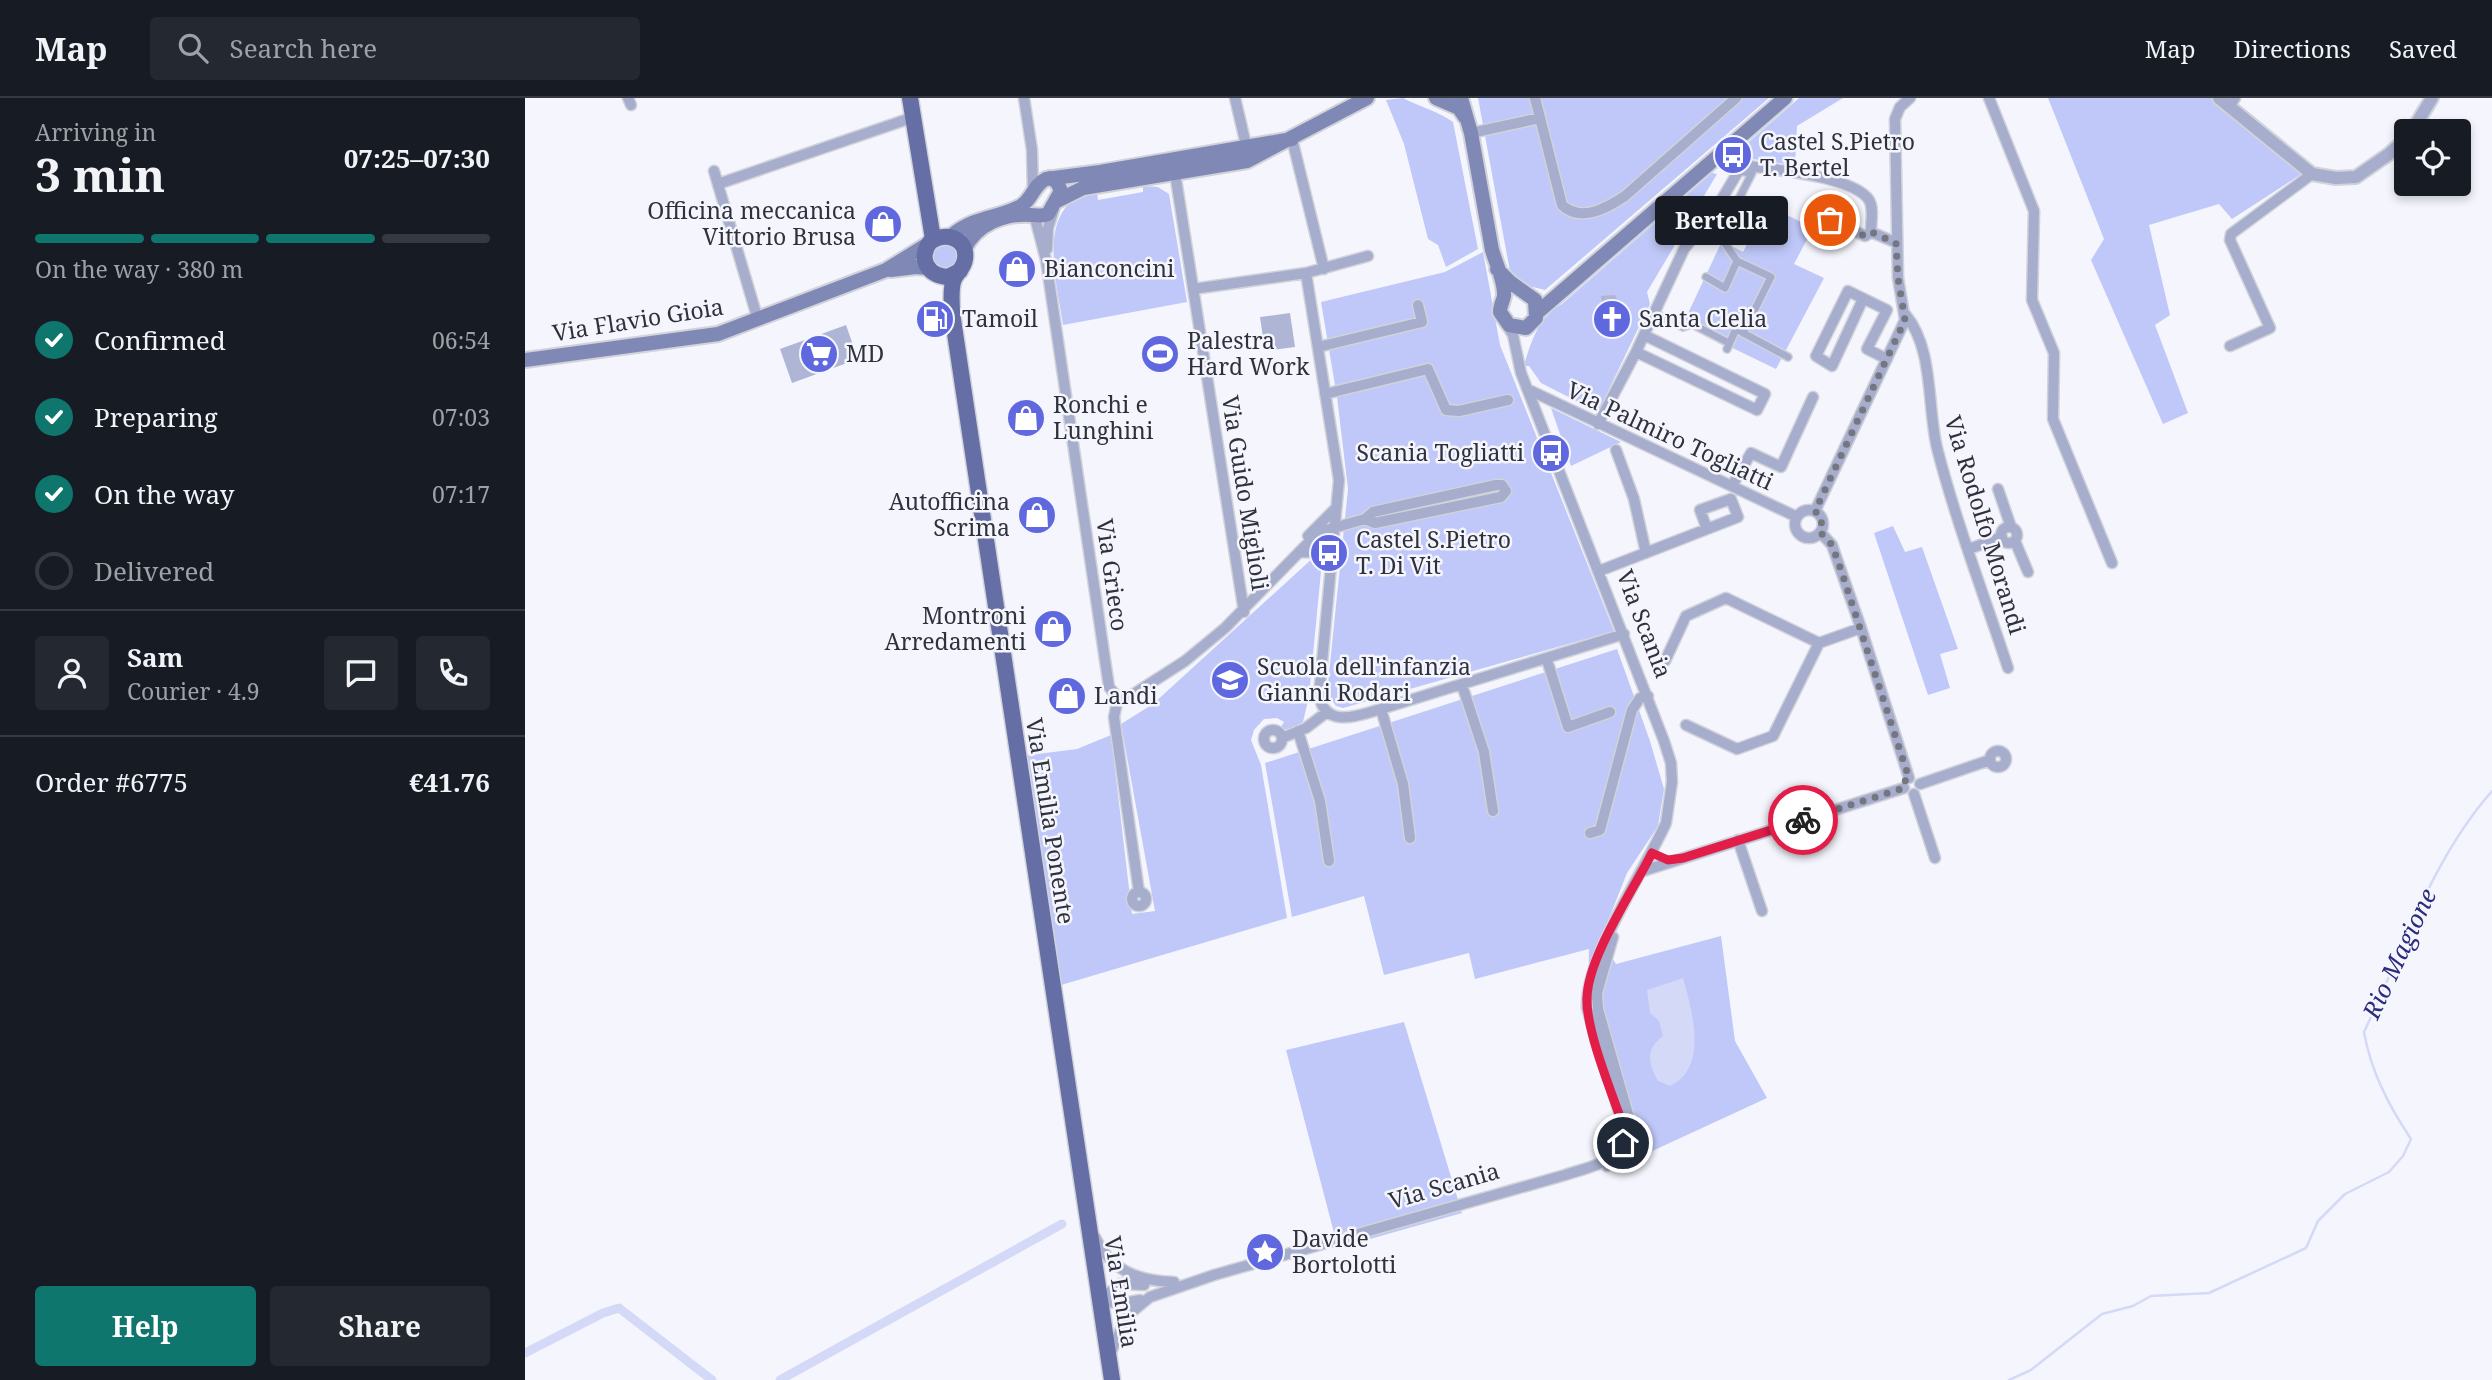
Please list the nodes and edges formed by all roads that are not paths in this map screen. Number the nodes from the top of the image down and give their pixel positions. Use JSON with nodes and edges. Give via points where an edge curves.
{"nodes":[{"id":1,"x":910,"y":98,"type":"edge"},
{"id":2,"x":916,"y":98,"type":"edge"},
{"id":3,"x":1024,"y":98,"type":"edge"},
{"id":4,"x":1235,"y":98,"type":"edge"},
{"id":5,"x":1367,"y":98,"type":"edge"},
{"id":6,"x":1436,"y":98,"type":"edge"},
{"id":7,"x":1461,"y":98,"type":"edge"},
{"id":8,"x":1535,"y":98,"type":"edge"},
{"id":9,"x":1736,"y":98,"type":"edge"},
{"id":10,"x":1785,"y":98,"type":"edge"},
{"id":11,"x":1910,"y":98,"type":"edge"},
{"id":12,"x":1989,"y":98,"type":"edge"},
{"id":13,"x":2432,"y":98,"type":"edge"},
{"id":14,"x":2228,"y":101,"type":"edge"},
{"id":15,"x":914,"y":117,"type":"junction"},
{"id":16,"x":1540,"y":118,"type":"junction"},
{"id":17,"x":2419,"y":119,"type":"edge"},
{"id":18,"x":1470,"y":127,"type":"junction"},
{"id":19,"x":1292,"y":139,"type":"junction"},
{"id":20,"x":1247,"y":149,"type":"junction"},
{"id":21,"x":1032,"y":150,"type":"junction"},
{"id":22,"x":2394,"y":150,"type":"edge"},
{"id":23,"x":1719,"y":157,"type":"junction"},
{"id":24,"x":1174,"y":167,"type":"junction"},
{"id":25,"x":1738,"y":169,"type":"junction"},
{"id":26,"x":714,"y":171,"type":"dead end"},
{"id":27,"x":2312,"y":174,"type":"junction"},
{"id":28,"x":1048,"y":179,"type":"junction"},
{"id":29,"x":718,"y":184,"type":"junction"},
{"id":30,"x":1031,"y":197,"type":"junction"},
{"id":31,"x":1057,"y":202,"type":"junction"},
{"id":32,"x":1812,"y":211,"type":"dead end"},
{"id":33,"x":1034,"y":214,"type":"junction"},
{"id":34,"x":1871,"y":232,"type":"junction"},
{"id":35,"x":938,"y":237,"type":"junction"},
{"id":36,"x":1896,"y":243,"type":"junction"},
{"id":37,"x":964,"y":250,"type":"junction"},
{"id":38,"x":1368,"y":257,"type":"dead end"},
{"id":39,"x":1046,"y":260,"type":"junction"},
{"id":40,"x":1737,"y":261,"type":"junction"},
{"id":41,"x":1324,"y":269,"type":"junction"},
{"id":42,"x":886,"y":270,"type":"junction"},
{"id":43,"x":1497,"y":270,"type":"junction"},
{"id":44,"x":960,"y":271,"type":"junction"},
{"id":45,"x":933,"y":272,"type":"junction"},
{"id":46,"x":1306,"y":273,"type":"junction"},
{"id":47,"x":1706,"y":278,"type":"dead end"},
{"id":48,"x":1193,"y":289,"type":"junction"},
{"id":49,"x":1525,"y":293,"type":"junction"},
{"id":50,"x":1554,"y":296,"type":"junction"},
{"id":51,"x":1504,"y":298,"type":"junction"},
{"id":52,"x":1863,"y":299,"type":"junction"},
{"id":53,"x":1418,"y":305,"type":"dead end"},
{"id":54,"x":1538,"y":312,"type":"junction"},
{"id":55,"x":952,"y":313,"type":"junction"},
{"id":56,"x":1654,"y":313,"type":"junction"},
{"id":57,"x":1905,"y":313,"type":"junction"},
{"id":58,"x":758,"y":320,"type":"junction"},
{"id":59,"x":1504,"y":322,"type":"junction"},
{"id":60,"x":1526,"y":328,"type":"junction"},
{"id":61,"x":1743,"y":333,"type":"junction"},
{"id":62,"x":1644,"y":335,"type":"junction"},
{"id":63,"x":2230,"y":346,"type":"dead end"},
{"id":64,"x":1318,"y":347,"type":"junction"},
{"id":65,"x":1517,"y":350,"type":"junction"},
{"id":66,"x":1636,"y":352,"type":"junction"},
{"id":67,"x":1788,"y":357,"type":"dead end"},
{"id":68,"x":1887,"y":359,"type":"junction"},
{"id":69,"x":525,"y":360,"type":"edge"},
{"id":70,"x":1527,"y":389,"type":"junction"},
{"id":71,"x":1325,"y":394,"type":"junction"},
{"id":72,"x":1813,"y":397,"type":"dead end"},
{"id":73,"x":1508,"y":400,"type":"dead end"},
{"id":74,"x":1598,"y":424,"type":"junction"},
{"id":75,"x":1616,"y":450,"type":"dead end"},
{"id":76,"x":1732,"y":486,"type":"junction"},
{"id":77,"x":1998,"y":489,"type":"dead end"},
{"id":78,"x":1336,"y":508,"type":"junction"},
{"id":79,"x":1815,"y":511,"type":"junction"},
{"id":80,"x":1797,"y":517,"type":"junction"},
{"id":81,"x":1364,"y":519,"type":"junction"},
{"id":82,"x":1334,"y":527,"type":"junction"},
{"id":83,"x":2011,"y":527,"type":"junction"},
{"id":84,"x":1707,"y":529,"type":"dead end"},
{"id":85,"x":1820,"y":532,"type":"junction"},
{"id":86,"x":2002,"y":537,"type":"junction"},
{"id":87,"x":2015,"y":541,"type":"junction"},
{"id":88,"x":1969,"y":549,"type":"junction"},
{"id":89,"x":1300,"y":551,"type":"junction"},
{"id":90,"x":1646,"y":552,"type":"junction"},
{"id":91,"x":1332,"y":553,"type":"junction"},
{"id":92,"x":2112,"y":563,"type":"dead end"},
{"id":93,"x":1599,"y":571,"type":"junction"},
{"id":94,"x":2028,"y":572,"type":"dead end"},
{"id":95,"x":1244,"y":612,"type":"junction"},
{"id":96,"x":1861,"y":628,"type":"junction"},
{"id":97,"x":1624,"y":634,"type":"junction"},
{"id":98,"x":1819,"y":643,"type":"junction"},
{"id":99,"x":1547,"y":660,"type":"junction"},
{"id":100,"x":1665,"y":661,"type":"dead end"},
{"id":101,"x":2008,"y":668,"type":"dead end"},
{"id":102,"x":1462,"y":685,"type":"junction"},
{"id":103,"x":1648,"y":696,"type":"junction"},
{"id":104,"x":1118,"y":698,"type":"junction"},
{"id":105,"x":1381,"y":709,"type":"junction"},
{"id":106,"x":1327,"y":712,"type":"junction"},
{"id":107,"x":1610,"y":712,"type":"dead end"},
{"id":108,"x":1686,"y":724,"type":"dead end"},
{"id":109,"x":1298,"y":731,"type":"junction"},
{"id":110,"x":1282,"y":738,"type":"dead end"},
{"id":111,"x":1990,"y":760,"type":"dead end"},
{"id":112,"x":1909,"y":778,"type":"junction"},
{"id":113,"x":1920,"y":784,"type":"junction"},
{"id":114,"x":1904,"y":788,"type":"junction"},
{"id":115,"x":1914,"y":794,"type":"junction"},
{"id":116,"x":1493,"y":811,"type":"dead end"},
{"id":117,"x":1590,"y":833,"type":"dead end"},
{"id":118,"x":1410,"y":838,"type":"dead end"},
{"id":119,"x":1738,"y":841,"type":"junction"},
{"id":120,"x":1652,"y":853,"type":"junction"},
{"id":121,"x":1683,"y":858,"type":"junction"},
{"id":122,"x":1934,"y":858,"type":"dead end"},
{"id":123,"x":1329,"y":861,"type":"dead end"},
{"id":124,"x":1643,"y":871,"type":"junction"},
{"id":125,"x":1139,"y":892,"type":"dead end"},
{"id":126,"x":1762,"y":911,"type":"dead end"},
{"id":127,"x":1085,"y":1211,"type":"junction"},
{"id":128,"x":1214,"y":1275,"type":"junction"},
{"id":129,"x":1174,"y":1282,"type":"junction"},
{"id":130,"x":1150,"y":1297,"type":"junction"},
{"id":131,"x":1100,"y":1300,"type":"junction"},
{"id":132,"x":1109,"y":1358,"type":"junction"},
{"id":133,"x":1112,"y":1380,"type":"edge"}],
"edges":[{"from":1,"to":15,"type":"main road"},
{"from":2,"to":35,"type":"main road","via":[[937,206]]},
{"from":3,"to":21,"type":"street"},
{"from":4,"to":20,"type":"street"},
{"from":5,"to":19,"type":"main road"},
{"from":6,"to":18,"type":"main road","via":[[1459,108]]},
{"from":7,"to":18,"type":"main road","name":"Via Scania"},
{"from":8,"to":16,"type":"street"},
{"from":9,"to":16,"type":"street","via":[[1625,196],[1611,206],[1581,214],[1562,205]]},
{"from":10,"to":23,"type":"main road"},
{"from":11,"to":36,"type":"street","via":[[1895,119]]},
{"from":12,"to":92,"type":"street","via":[[2034,211],[2032,300],[2054,353],[2053,419]]},
{"from":13,"to":17,"type":"street"},
{"from":14,"to":27,"type":"street"},
{"from":15,"to":29,"type":"street"},
{"from":15,"to":35,"type":"main road"},
{"from":16,"to":18,"type":"street"},
{"from":18,"to":43,"type":"main road","name":"Via Scania"},
{"from":19,"to":20,"type":"main road"},
{"from":19,"to":24,"type":"main road","via":[[1247,161]]},
{"from":19,"to":41,"type":"street"},
{"from":20,"to":24,"type":"main road"},
{"from":21,"to":28,"type":"street"},
{"from":21,"to":30,"type":"street","via":[[1035,181]]},
{"from":22,"to":27,"type":"street","via":[[2356,177]]},
{"from":23,"to":25,"type":"street"},
{"from":23,"to":50,"type":"main road","via":[[1574,284]]},
{"from":24,"to":28,"type":"main road"},
{"from":24,"to":31,"type":"main road","via":[[1077,189]]},
{"from":24,"to":48,"type":"street","name":"Via Guido Miglioli"},
{"from":25,"to":34,"type":"street","via":[[1825,176],[1861,192],[1869,200]]},
{"from":25,"to":40,"type":"street","via":[[1752,173],[1720,236]]},
{"from":25,"to":56,"type":"street","via":[[1714,212],[1684,249]]},
{"from":26,"to":29,"type":"street"},
{"from":27,"to":63,"type":"street","via":[[2231,234],[2229,240],[2270,328]]},
{"from":28,"to":30,"type":"main road","via":[[1040,182]]},
{"from":28,"to":31,"type":"main road","via":[[1061,188]]},
{"from":29,"to":58,"type":"street"},
{"from":30,"to":33,"type":"main road","via":[[1029,208]]},
{"from":30,"to":35,"type":"main road","via":[[1019,207]]},
{"from":31,"to":33,"type":"main road","via":[[1048,214]]},
{"from":31,"to":39,"type":"street","via":[[1048,228]]},
{"from":32,"to":34,"type":"street","via":[[1865,236]]},
{"from":33,"to":37,"type":"main road","via":[[982,225]]},
{"from":33,"to":39,"type":"street"},
{"from":34,"to":36,"type":"street"},
{"from":35,"to":37,"type":"main road"},
{"from":35,"to":42,"type":"main road"},
{"from":35,"to":45,"type":"main road","via":[[924,256]]},
{"from":36,"to":57,"type":"street"},
{"from":37,"to":44,"type":"main road"},
{"from":38,"to":41,"type":"street"},
{"from":39,"to":104,"type":"street","name":"Via Grieco","via":[[1109,687]]},
{"from":40,"to":47,"type":"street","via":[[1725,288]]},
{"from":40,"to":61,"type":"street","via":[[1771,277]]},
{"from":41,"to":46,"type":"street"},
{"from":42,"to":45,"type":"main road","via":[[916,267]]},
{"from":42,"to":58,"type":"main road","name":"Via Flavio Gioia"},
{"from":43,"to":49,"type":"main road"},
{"from":43,"to":51,"type":"main road","name":"Via Scania"},
{"from":44,"to":45,"type":"main road","via":[[952,276]]},
{"from":44,"to":55,"type":"main road","via":[[953,280]]},
{"from":45,"to":55,"type":"main road"},
{"from":46,"to":48,"type":"street"},
{"from":46,"to":64,"type":"street"},
{"from":48,"to":95,"type":"street","name":"Via Guido Miglioli"},
{"from":49,"to":50,"type":"main road"},
{"from":49,"to":51,"type":"main road"},
{"from":49,"to":54,"type":"main road","via":[[1535,300]]},
{"from":50,"to":54,"type":"main road"},
{"from":51,"to":59,"type":"main road","name":"Via Scania","via":[[1500,312]]},
{"from":52,"to":52,"type":"street","via":[[1848,291],[1816,356],[1832,366]]},
{"from":52,"to":68,"type":"street","via":[[1887,310],[1867,349]]},
{"from":53,"to":64,"type":"street","via":[[1422,322]]},
{"from":54,"to":60,"type":"main road"},
{"from":55,"to":127,"type":"main road","name":"Via Emilia Ponente"},
{"from":56,"to":61,"type":"street","via":[[1683,327],[1692,324],[1728,346],[1736,329]]},
{"from":56,"to":62,"type":"street"},
{"from":57,"to":68,"type":"street"},
{"from":57,"to":88,"type":"street","name":"Via Rodolfo Morandi","via":[[1922,351],[1937,447]]},
{"from":58,"to":69,"type":"main road","name":"Via Flavio Gioia","via":[[718,334]]},
{"from":59,"to":60,"type":"main road"},
{"from":59,"to":65,"type":"street","name":"Via Scania"},
{"from":60,"to":65,"type":"street"},
{"from":61,"to":67,"type":"street"},
{"from":62,"to":66,"type":"street"},
{"from":62,"to":66,"type":"street","via":[[1765,394],[1757,410]]},
{"from":64,"to":71,"type":"street"},
{"from":65,"to":70,"type":"street","name":"Via Scania"},
{"from":66,"to":74,"type":"street"},
{"from":68,"to":79,"type":"street"},
{"from":70,"to":74,"type":"street","name":"Via Palmiro Togliatti"},
{"from":70,"to":93,"type":"street","name":"Via Scania"},
{"from":71,"to":73,"type":"street","via":[[1428,369],[1446,410]]},
{"from":71,"to":78,"type":"street","via":[[1339,480]]},
{"from":72,"to":76,"type":"street","via":[[1781,467],[1751,453]]},
{"from":74,"to":76,"type":"street","name":"Via Palmiro Togliatti"},
{"from":75,"to":90,"type":"street"},
{"from":76,"to":80,"type":"street","name":"Via Palmiro Togliatti"},
{"from":77,"to":83,"type":"street"},
{"from":78,"to":82,"type":"street"},
{"from":78,"to":89,"type":"street","via":[[1305,539]]},
{"from":79,"to":80,"type":"street"},
{"from":79,"to":85,"type":"street","via":[[1822,519]]},
{"from":80,"to":85,"type":"street","via":[[1796,527],[1802,536]]},
{"from":81,"to":81,"type":"street","via":[[1375,523],[1448,509],[1501,497],[1506,491],[1496,485],[1373,512]]},
{"from":81,"to":82,"type":"street"},
{"from":82,"to":89,"type":"street"},
{"from":82,"to":91,"type":"street"},
{"from":83,"to":86,"type":"street","via":[[2005,528]]},
{"from":83,"to":87,"type":"street","via":[[2017,532]]},
{"from":84,"to":90,"type":"street"},
{"from":85,"to":96,"type":"street","via":[[1832,545]]},
{"from":86,"to":87,"type":"street"},
{"from":86,"to":88,"type":"street"},
{"from":87,"to":94,"type":"street"},
{"from":88,"to":101,"type":"street","name":"Via Rodolfo Morandi"},
{"from":89,"to":91,"type":"street"},
{"from":89,"to":95,"type":"street"},
{"from":90,"to":93,"type":"street"},
{"from":91,"to":106,"type":"street","via":[[1319,695]]},
{"from":93,"to":97,"type":"street","name":"Via Scania"},
{"from":95,"to":104,"type":"street","via":[[1159,680],[1129,698]]},
{"from":96,"to":98,"type":"street"},
{"from":96,"to":112,"type":"street"},
{"from":97,"to":99,"type":"street"},
{"from":97,"to":103,"type":"street","name":"Via Scania"},
{"from":98,"to":100,"type":"street","via":[[1726,597],[1686,615]]},
{"from":98,"to":108,"type":"street","via":[[1773,736],[1737,749]]},
{"from":99,"to":102,"type":"street"},
{"from":99,"to":107,"type":"street","via":[[1568,727]]},
{"from":102,"to":105,"type":"street"},
{"from":102,"to":116,"type":"street","via":[[1484,752]]},
{"from":103,"to":117,"type":"street","via":[[1640,698],[1632,710],[1600,830]]},
{"from":103,"to":120,"type":"street","name":"Via Scania","via":[[1671,762],[1672,782],[1666,823]]},
{"from":104,"to":125,"type":"street","name":"Via Grieco","via":[[1114,717]]},
{"from":105,"to":106,"type":"street","via":[[1347,719]]},
{"from":105,"to":118,"type":"street","via":[[1403,784]]},
{"from":106,"to":109,"type":"street"},
{"from":109,"to":110,"type":"street"},
{"from":109,"to":123,"type":"street","via":[[1320,802]]},
{"from":111,"to":113,"type":"street"},
{"from":112,"to":113,"type":"street"},
{"from":112,"to":114,"type":"street"},
{"from":113,"to":115,"type":"street"},
{"from":114,"to":115,"type":"street"},
{"from":114,"to":119,"type":"street"},
{"from":115,"to":122,"type":"street"},
{"from":119,"to":121,"type":"street"},
{"from":119,"to":126,"type":"street"},
{"from":120,"to":121,"type":"street","via":[[1668,860]]},
{"from":120,"to":124,"type":"street","name":"Via Scania"},
{"from":121,"to":124,"type":"street"},
{"from":124,"to":128,"type":"street","name":"Via Scania","via":[[1621,914],[1597,1000],[1633,1128],[1633,1146],[1623,1159]]},
{"from":127,"to":129,"type":"street","name":"Via Scania","via":[[1111,1262],[1143,1280]]},
{"from":127,"to":131,"type":"main road","name":"Via Emilia"},
{"from":128,"to":129,"type":"street","name":"Via Scania"},
{"from":128,"to":130,"type":"street","name":"Via Scania"},
{"from":129,"to":131,"type":"street","name":"Via Scania","via":[[1150,1286],[1125,1283]]},
{"from":130,"to":131,"type":"street","name":"Via Scania","via":[[1128,1303]]},
{"from":130,"to":132,"type":"street","name":"Via Scania","via":[[1127,1316]]},
{"from":131,"to":132,"type":"main road","name":"Via Emilia"},
{"from":132,"to":133,"type":"main road","name":"Via Emilia"}]}
